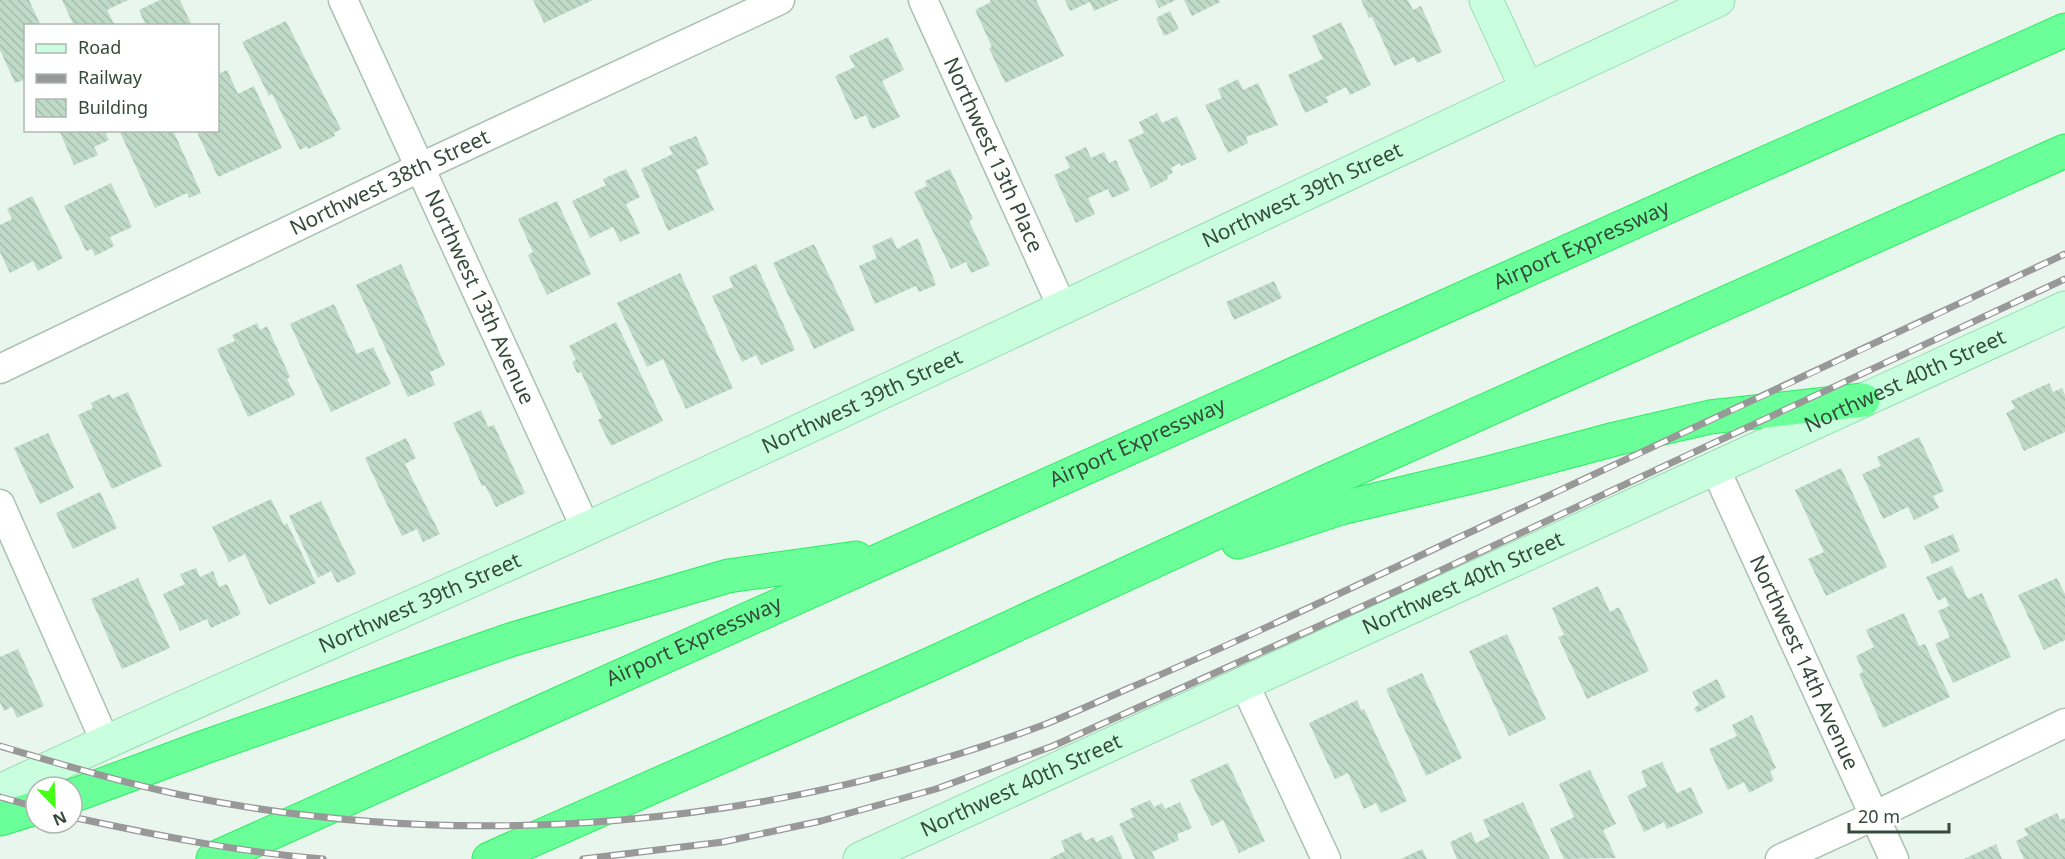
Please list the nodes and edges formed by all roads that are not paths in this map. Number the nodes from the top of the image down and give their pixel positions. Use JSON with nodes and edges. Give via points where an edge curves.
{"nodes":[{"id":1,"x":343,"y":0,"type":"edge"},
{"id":2,"x":780,"y":0,"type":"edge"},
{"id":3,"x":922,"y":0,"type":"edge"},
{"id":4,"x":1486,"y":0,"type":"edge"},
{"id":5,"x":1719,"y":0,"type":"edge"},
{"id":6,"x":2065,"y":30,"type":"edge"},
{"id":7,"x":1527,"y":89,"type":"junction"},
{"id":8,"x":2065,"y":151,"type":"edge"},
{"id":9,"x":419,"y":168,"type":"junction"},
{"id":10,"x":2065,"y":308,"type":"edge"},
{"id":11,"x":1063,"y":309,"type":"junction"},
{"id":12,"x":0,"y":369,"type":"edge"},
{"id":13,"x":1863,"y":400,"type":"junction"},
{"id":14,"x":1715,"y":468,"type":"junction"},
{"id":15,"x":0,"y":504,"type":"edge"},
{"id":16,"x":586,"y":529,"type":"junction"},
{"id":17,"x":894,"y":552,"type":"junction"},
{"id":18,"x":1088,"y":592,"type":"junction"},
{"id":19,"x":1244,"y":683,"type":"junction"},
{"id":20,"x":2065,"y":723,"type":"edge"},
{"id":21,"x":105,"y":741,"type":"junction"},
{"id":22,"x":0,"y":791,"type":"edge"},
{"id":23,"x":84,"y":792,"type":"edge"},
{"id":24,"x":24,"y":812,"type":"edge"},
{"id":25,"x":1874,"y":816,"type":"junction"},
{"id":26,"x":0,"y":819,"type":"edge"},
{"id":27,"x":213,"y":859,"type":"edge"},
{"id":28,"x":489,"y":859,"type":"edge"},
{"id":29,"x":860,"y":859,"type":"edge"},
{"id":30,"x":1326,"y":859,"type":"edge"},
{"id":31,"x":1780,"y":859,"type":"edge"},
{"id":32,"x":1894,"y":859,"type":"edge"}],
"edges":[{"from":1,"to":9,"type":"street","name":"Northwest 13th Avenue"},
{"from":2,"to":9,"type":"street","name":"Northwest 38th Street"},
{"from":3,"to":11,"type":"street","name":"Northwest 13th Place"},
{"from":4,"to":7,"type":"main road"},
{"from":5,"to":7,"type":"main road","name":"Northwest 39th Street"},
{"from":6,"to":17,"type":"highway","name":"Airport Expressway"},
{"from":7,"to":11,"type":"main road","name":"Northwest 39th Street"},
{"from":8,"to":18,"type":"highway"},
{"from":9,"to":12,"type":"street","name":"Northwest 38th Street"},
{"from":9,"to":16,"type":"street","name":"Northwest 13th Avenue"},
{"from":10,"to":13,"type":"main road","name":"Northwest 40th Street"},
{"from":11,"to":16,"type":"main road","name":"Northwest 39th Street"},
{"from":13,"to":14,"type":"main road","name":"Northwest 40th Street"},
{"from":13,"to":18,"type":"highway","via":[[1710,417],[1615,439],[1341,508]]},
{"from":14,"to":19,"type":"main road","name":"Northwest 40th Street"},
{"from":14,"to":25,"type":"street","name":"Northwest 14th Avenue"},
{"from":15,"to":21,"type":"street"},
{"from":16,"to":21,"type":"main road","name":"Northwest 39th Street"},
{"from":17,"to":23,"type":"highway","via":[[728,576],[510,640]]},
{"from":17,"to":27,"type":"highway","name":"Airport Expressway"},
{"from":18,"to":28,"type":"highway"},
{"from":19,"to":29,"type":"main road","name":"Northwest 40th Street"},
{"from":19,"to":30,"type":"street"},
{"from":20,"to":25,"type":"street"},
{"from":21,"to":22,"type":"main road","name":"Northwest 39th Street"},
{"from":24,"to":26,"type":"highway"},
{"from":25,"to":31,"type":"street"},
{"from":25,"to":32,"type":"street","name":"Northwest 14th Avenue"}]}
